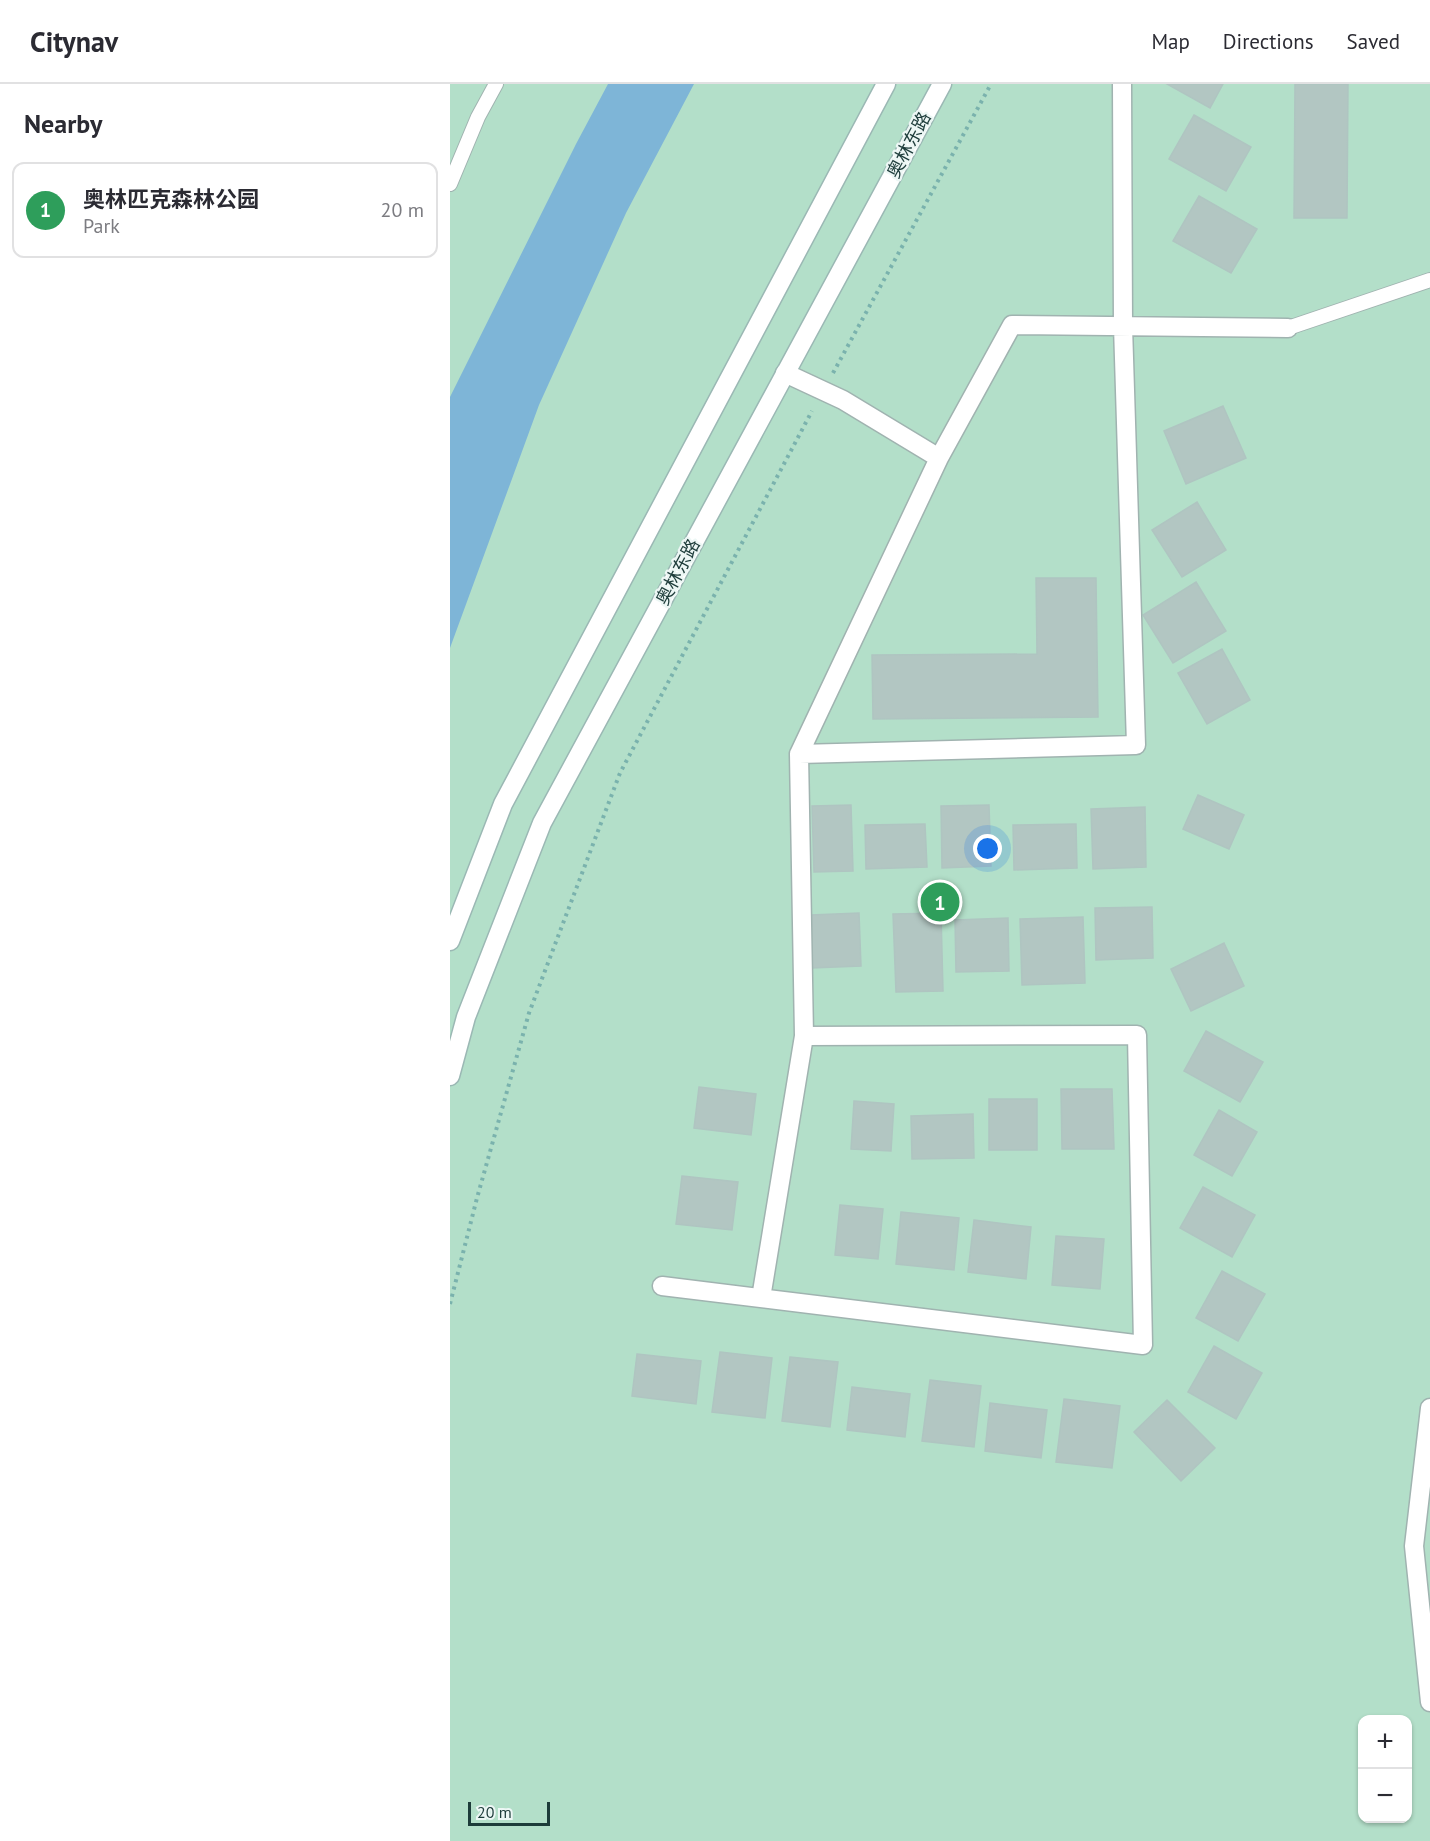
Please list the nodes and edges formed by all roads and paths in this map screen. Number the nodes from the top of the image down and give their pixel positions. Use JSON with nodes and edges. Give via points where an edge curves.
{"nodes":[{"id":1,"x":496,"y":84,"type":"edge"},
{"id":2,"x":886,"y":84,"type":"edge"},
{"id":3,"x":942,"y":84,"type":"edge"},
{"id":4,"x":991,"y":84,"type":"edge"},
{"id":5,"x":1122,"y":84,"type":"edge"},
{"id":6,"x":450,"y":184,"type":"edge"},
{"id":7,"x":1430,"y":280,"type":"edge"},
{"id":8,"x":1123,"y":326,"type":"junction"},
{"id":9,"x":1288,"y":328,"type":"joint"},
{"id":10,"x":785,"y":373,"type":"junction"},
{"id":11,"x":823,"y":391,"type":"junction"},
{"id":12,"x":939,"y":458,"type":"junction"},
{"id":13,"x":799,"y":754,"type":"junction"},
{"id":14,"x":450,"y":940,"type":"edge"},
{"id":15,"x":804,"y":1036,"type":"junction"},
{"id":16,"x":450,"y":1076,"type":"edge"},
{"id":17,"x":662,"y":1286,"type":"dead end"},
{"id":18,"x":762,"y":1298,"type":"junction"},
{"id":19,"x":450,"y":1304,"type":"edge"},
{"id":20,"x":1430,"y":1408,"type":"edge"},
{"id":21,"x":1430,"y":1702,"type":"edge"}],
"edges":[{"from":1,"to":6,"type":"lane"},
{"from":2,"to":14,"type":"street","via":[[503,804]]},
{"from":3,"to":10,"type":"street","name":"奥林东路"},
{"from":4,"to":11,"type":"path"},
{"from":5,"to":8,"type":"street"},
{"from":7,"to":9,"type":"lane"},
{"from":8,"to":9,"type":"street"},
{"from":8,"to":12,"type":"street","via":[[1012,325]]},
{"from":8,"to":13,"type":"street","via":[[1136,745]]},
{"from":10,"to":11,"type":"street"},
{"from":10,"to":16,"type":"street","name":"奥林东路","via":[[542,822],[466,1017]]},
{"from":11,"to":12,"type":"street"},
{"from":11,"to":19,"type":"path","via":[[620,773],[529,1013]]},
{"from":12,"to":13,"type":"street"},
{"from":13,"to":15,"type":"street"},
{"from":15,"to":18,"type":"street"},
{"from":15,"to":18,"type":"street","via":[[1137,1035],[1143,1345]]},
{"from":17,"to":18,"type":"street"},
{"from":20,"to":21,"type":"street","via":[[1414,1546]]}]}
